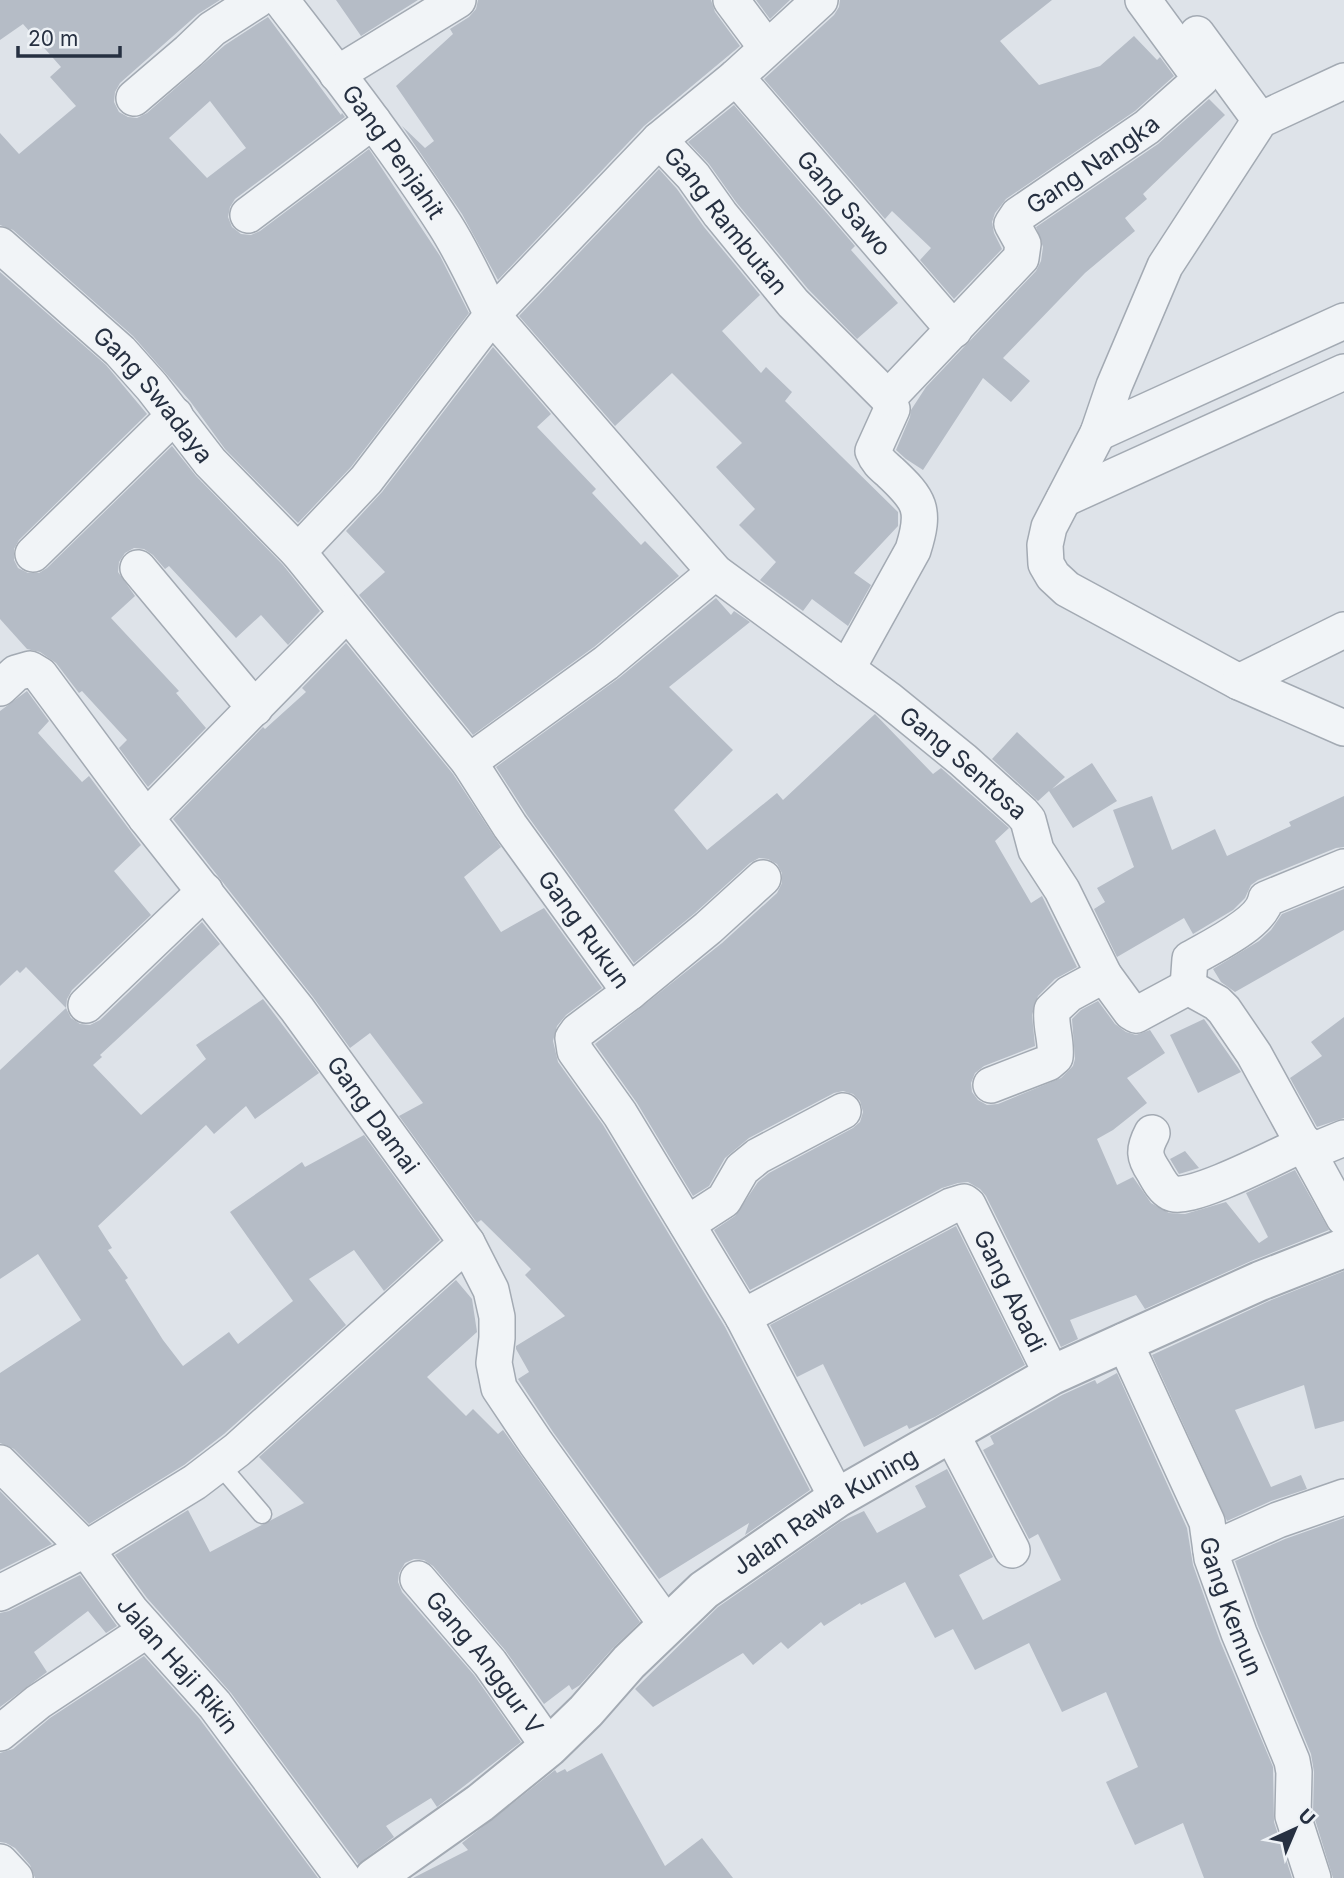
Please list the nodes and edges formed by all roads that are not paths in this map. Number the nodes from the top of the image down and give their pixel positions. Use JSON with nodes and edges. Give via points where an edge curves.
{"nodes":[{"id":1,"x":257,"y":0,"type":"edge"},
{"id":2,"x":281,"y":0,"type":"edge"},
{"id":3,"x":458,"y":0,"type":"edge"},
{"id":4,"x":731,"y":0,"type":"edge"},
{"id":5,"x":820,"y":0,"type":"edge"},
{"id":6,"x":1143,"y":0,"type":"edge"},
{"id":7,"x":1172,"y":0,"type":"edge"},
{"id":8,"x":766,"y":47,"type":"junction"},
{"id":9,"x":337,"y":74,"type":"junction"},
{"id":10,"x":736,"y":77,"type":"junction"},
{"id":11,"x":1344,"y":81,"type":"edge"},
{"id":12,"x":134,"y":98,"type":"dead end"},
{"id":13,"x":1260,"y":120,"type":"junction"},
{"id":14,"x":373,"y":121,"type":"junction"},
{"id":15,"x":659,"y":140,"type":"junction"},
{"id":16,"x":248,"y":215,"type":"dead end"},
{"id":17,"x":0,"y":245,"type":"edge"},
{"id":18,"x":492,"y":314,"type":"junction"},
{"id":19,"x":1344,"y":321,"type":"edge"},
{"id":20,"x":954,"y":330,"type":"junction"},
{"id":21,"x":1344,"y":372,"type":"edge"},
{"id":22,"x":888,"y":398,"type":"junction"},
{"id":23,"x":175,"y":415,"type":"junction"},
{"id":24,"x":1098,"y":433,"type":"junction"},
{"id":25,"x":1063,"y":499,"type":"junction"},
{"id":26,"x":298,"y":552,"type":"junction"},
{"id":27,"x":33,"y":554,"type":"dead end"},
{"id":28,"x":138,"y":568,"type":"dead end"},
{"id":29,"x":715,"y":572,"type":"junction"},
{"id":30,"x":347,"y":613,"type":"junction"},
{"id":31,"x":1344,"y":630,"type":"edge"},
{"id":32,"x":847,"y":668,"type":"junction"},
{"id":33,"x":1239,"y":682,"type":"junction"},
{"id":34,"x":0,"y":688,"type":"edge"},
{"id":35,"x":255,"y":708,"type":"junction"},
{"id":36,"x":1344,"y":728,"type":"edge"},
{"id":37,"x":469,"y":762,"type":"junction"},
{"id":38,"x":146,"y":818,"type":"junction"},
{"id":39,"x":1344,"y":867,"type":"edge"},
{"id":40,"x":763,"y":878,"type":"dead end"},
{"id":41,"x":205,"y":891,"type":"junction"},
{"id":42,"x":1104,"y":975,"type":"junction"},
{"id":43,"x":1188,"y":987,"type":"junction"},
{"id":44,"x":630,"y":992,"type":"junction"},
{"id":45,"x":86,"y":1005,"type":"dead end"},
{"id":46,"x":991,"y":1085,"type":"dead end"},
{"id":47,"x":843,"y":1111,"type":"dead end"},
{"id":48,"x":1152,"y":1133,"type":"dead end"},
{"id":49,"x":1344,"y":1138,"type":"edge"},
{"id":50,"x":1307,"y":1148,"type":"junction"},
{"id":51,"x":1344,"y":1218,"type":"edge"},
{"id":52,"x":687,"y":1224,"type":"junction"},
{"id":53,"x":467,"y":1243,"type":"junction"},
{"id":54,"x":1344,"y":1248,"type":"edge"},
{"id":55,"x":743,"y":1317,"type":"junction"},
{"id":56,"x":1124,"y":1341,"type":"junction"},
{"id":57,"x":1052,"y":1375,"type":"junction"},
{"id":58,"x":951,"y":1433,"type":"junction"},
{"id":59,"x":0,"y":1463,"type":"edge"},
{"id":60,"x":219,"y":1464,"type":"junction"},
{"id":61,"x":1344,"y":1497,"type":"edge"},
{"id":62,"x":837,"y":1498,"type":"junction"},
{"id":63,"x":262,"y":1514,"type":"dead end"},
{"id":64,"x":86,"y":1549,"type":"junction"},
{"id":65,"x":1012,"y":1550,"type":"dead end"},
{"id":66,"x":1211,"y":1550,"type":"junction"},
{"id":67,"x":418,"y":1579,"type":"dead end"},
{"id":68,"x":0,"y":1593,"type":"edge"},
{"id":69,"x":666,"y":1624,"type":"junction"},
{"id":70,"x":147,"y":1630,"type":"junction"},
{"id":71,"x":0,"y":1733,"type":"edge"},
{"id":72,"x":549,"y":1747,"type":"junction"},
{"id":73,"x":0,"y":1862,"type":"edge"},
{"id":74,"x":395,"y":1872,"type":"edge"},
{"id":75,"x":15,"y":1878,"type":"edge"},
{"id":76,"x":343,"y":1878,"type":"edge"},
{"id":77,"x":1313,"y":1878,"type":"edge"}],
"edges":[{"from":1,"to":12,"type":"street","via":[[212,29]]},
{"from":2,"to":9,"type":"street","name":"Gang Penjahit"},
{"from":3,"to":9,"type":"street"},
{"from":4,"to":8,"type":"street"},
{"from":5,"to":8,"type":"street"},
{"from":6,"to":20,"type":"street","name":"Gang Nangka","via":[[1202,79],[1147,127],[1018,215],[1012,224],[1023,244],[1021,258]]},
{"from":7,"to":13,"type":"street"},
{"from":8,"to":10,"type":"street"},
{"from":9,"to":14,"type":"street","name":"Gang Penjahit"},
{"from":10,"to":15,"type":"street"},
{"from":10,"to":20,"type":"street","name":"Gang Sawo"},
{"from":11,"to":13,"type":"street"},
{"from":13,"to":24,"type":"street","via":[[1164,266]]},
{"from":14,"to":16,"type":"street"},
{"from":14,"to":18,"type":"street","name":"Gang Penjahit","via":[[445,225]]},
{"from":15,"to":18,"type":"street"},
{"from":15,"to":22,"type":"street","name":"Gang Rambutan","via":[[793,303]]},
{"from":17,"to":23,"type":"street","name":"Gang Swadaya","via":[[121,351]]},
{"from":18,"to":26,"type":"street","via":[[366,480]]},
{"from":18,"to":29,"type":"street","name":"Gang Sentosa"},
{"from":19,"to":24,"type":"street"},
{"from":20,"to":22,"type":"street"},
{"from":21,"to":25,"type":"street"},
{"from":22,"to":32,"type":"street","via":[[892,409],[873,451],[876,460],[911,492],[920,528],[913,550]]},
{"from":23,"to":26,"type":"street","name":"Gang Swadaya","via":[[210,462]]},
{"from":23,"to":27,"type":"street"},
{"from":24,"to":25,"type":"street"},
{"from":25,"to":33,"type":"street","via":[[1045,545],[1046,564],[1054,576],[1068,589]]},
{"from":26,"to":30,"type":"street","name":"Gang Rukun"},
{"from":28,"to":35,"type":"street"},
{"from":29,"to":32,"type":"street","name":"Gang Sentosa"},
{"from":29,"to":37,"type":"street","via":[[606,663]]},
{"from":30,"to":35,"type":"street"},
{"from":30,"to":37,"type":"street","name":"Gang Rukun"},
{"from":31,"to":33,"type":"street"},
{"from":32,"to":42,"type":"street","name":"Gang Sentosa","via":[[1023,813],[1036,849]]},
{"from":33,"to":36,"type":"street"},
{"from":34,"to":38,"type":"street","name":"Gang Damai","via":[[16,673],[30,669],[40,675]]},
{"from":35,"to":38,"type":"street"},
{"from":37,"to":44,"type":"street","name":"Gang Rukun"},
{"from":38,"to":41,"type":"street","name":"Gang Damai"},
{"from":39,"to":43,"type":"street","via":[[1266,899],[1264,908],[1236,933],[1190,959]]},
{"from":40,"to":44,"type":"street"},
{"from":41,"to":45,"type":"street"},
{"from":41,"to":53,"type":"street","name":"Gang Damai"},
{"from":42,"to":43,"type":"street","name":"Gang Sentosa","via":[[1136,1015]]},
{"from":42,"to":46,"type":"street","via":[[1069,994],[1052,1010],[1055,1057]]},
{"from":43,"to":50,"type":"street","via":[[1224,1010]]},
{"from":44,"to":52,"type":"street","name":"Gang Rukun","via":[[578,1031],[573,1045]]},
{"from":47,"to":52,"type":"street","via":[[758,1156],[742,1169],[724,1200]]},
{"from":48,"to":50,"type":"street","via":[[1145,1149],[1147,1161],[1171,1194],[1181,1195]]},
{"from":49,"to":50,"type":"street"},
{"from":50,"to":51,"type":"street"},
{"from":52,"to":55,"type":"street","name":"Gang Rukun"},
{"from":53,"to":60,"type":"street"},
{"from":53,"to":69,"type":"street","name":"Gang Damai","via":[[491,1290],[497,1317],[494,1363],[499,1388]]},
{"from":54,"to":56,"type":"street","name":"Jalan Rawa Kuning"},
{"from":55,"to":57,"type":"street","name":"Gang Abadi","via":[[964,1202]]},
{"from":55,"to":62,"type":"street","name":"Gang Rukun"},
{"from":56,"to":57,"type":"street","name":"Jalan Rawa Kuning"},
{"from":56,"to":66,"type":"street","name":"Gang Kemun","via":[[1208,1522]]},
{"from":57,"to":58,"type":"street","name":"Jalan Rawa Kuning"},
{"from":58,"to":62,"type":"street","name":"Jalan Rawa Kuning"},
{"from":58,"to":65,"type":"street"},
{"from":59,"to":64,"type":"street","name":"Jalan Haji Rikin"},
{"from":60,"to":63,"type":"lane"},
{"from":60,"to":64,"type":"street","via":[[157,1508]]},
{"from":61,"to":66,"type":"street"},
{"from":62,"to":69,"type":"street","name":"Jalan Rawa Kuning","via":[[704,1590]]},
{"from":64,"to":68,"type":"street"},
{"from":64,"to":70,"type":"street","name":"Jalan Haji Rikin"},
{"from":66,"to":77,"type":"street","name":"Gang Kemun","via":[[1239,1633],[1292,1761],[1293,1816]]},
{"from":67,"to":72,"type":"street","name":"Gang Anggur V","via":[[490,1663]]},
{"from":69,"to":72,"type":"street","name":"Jalan Rawa Kuning"},
{"from":70,"to":71,"type":"street","via":[[38,1702]]},
{"from":70,"to":76,"type":"street","name":"Jalan Haji Rikin","via":[[215,1705]]},
{"from":72,"to":74,"type":"street","name":"Jalan Rawa Kuning"},
{"from":73,"to":75,"type":"street"}]}
